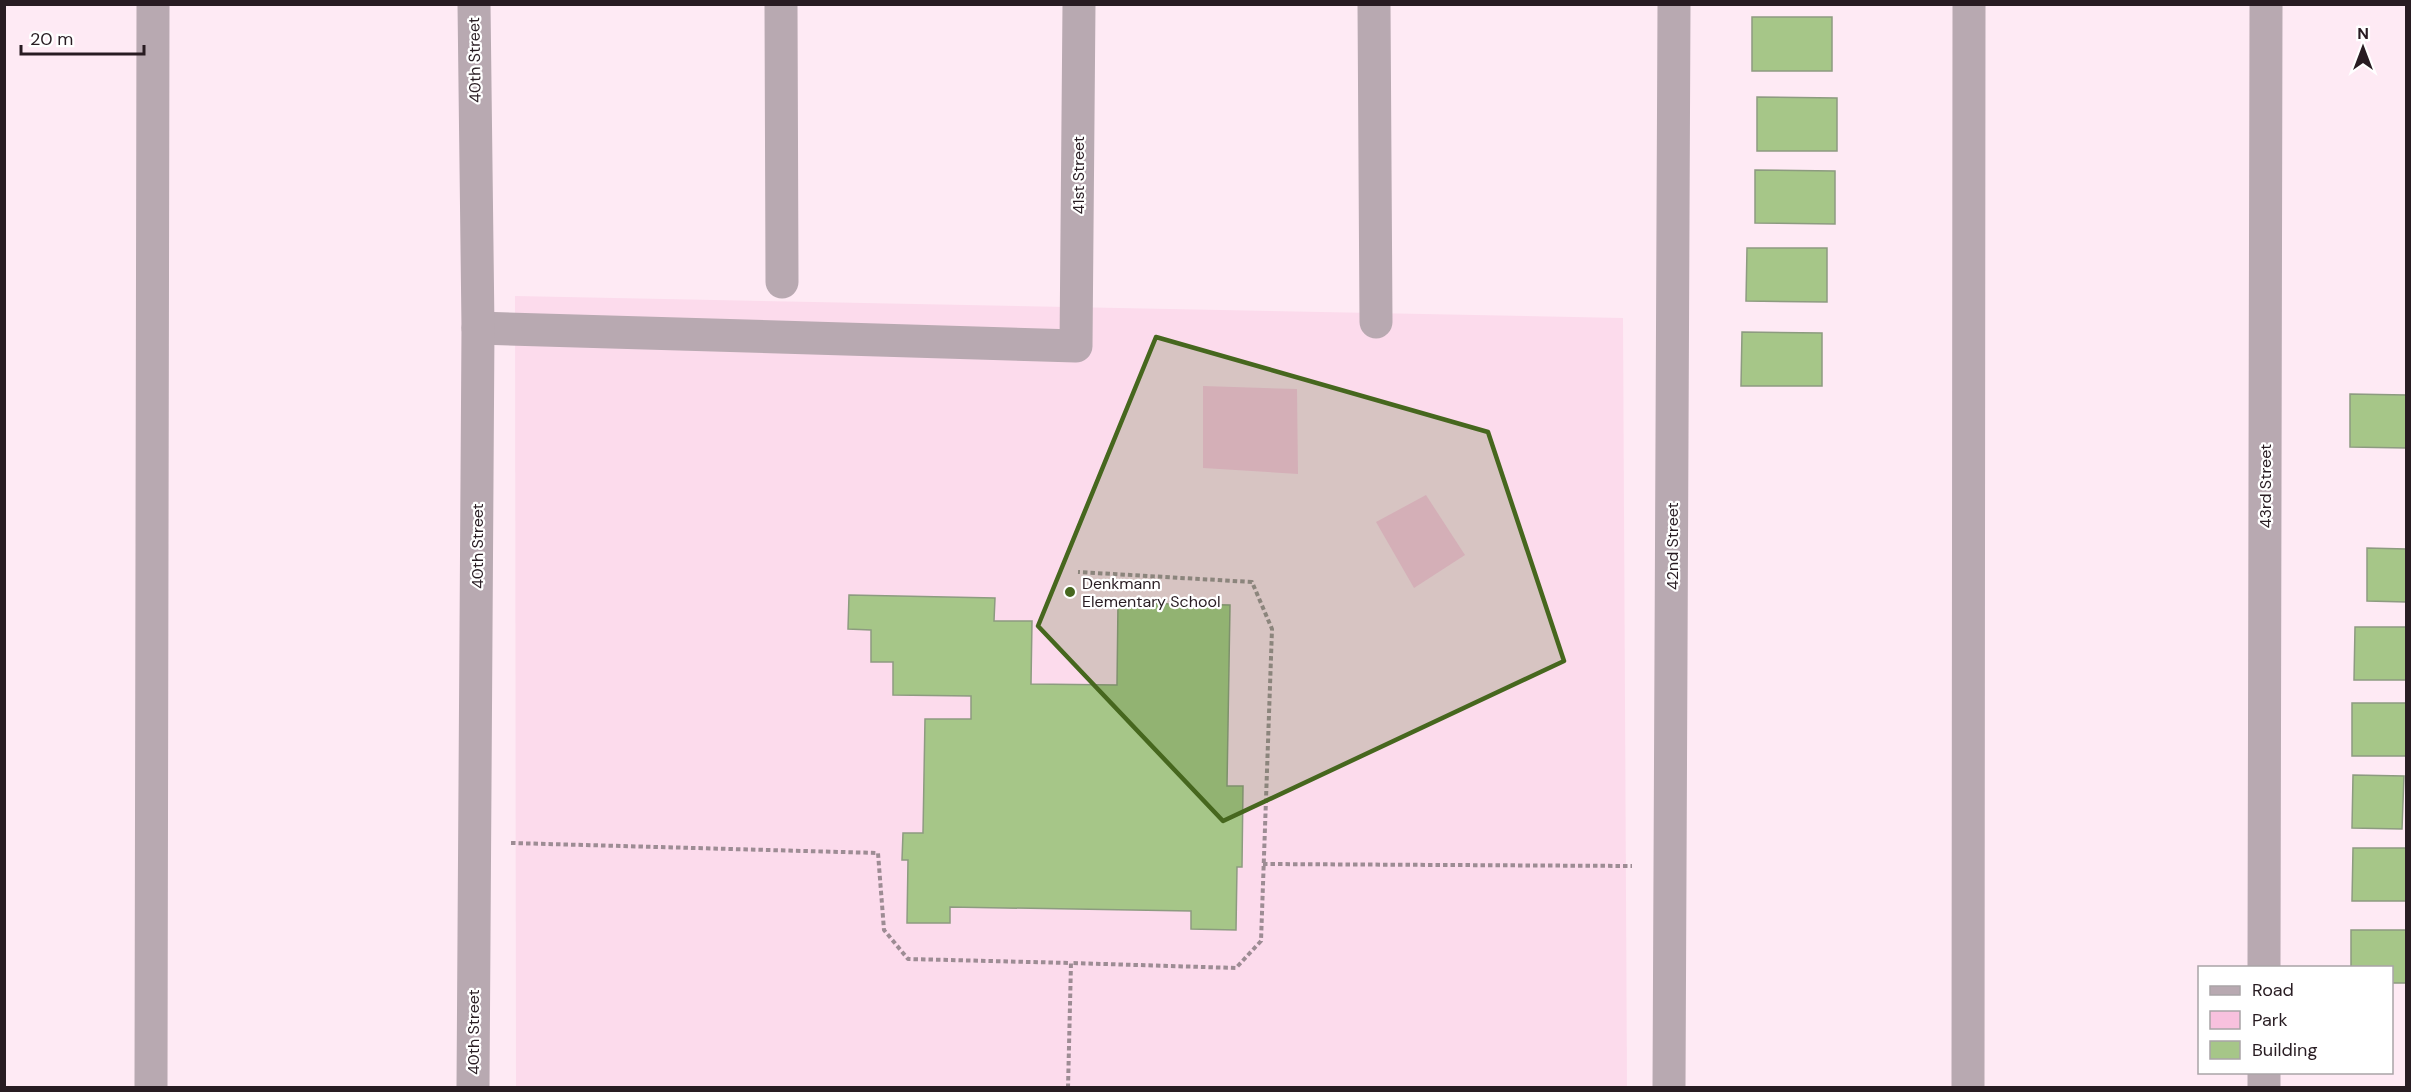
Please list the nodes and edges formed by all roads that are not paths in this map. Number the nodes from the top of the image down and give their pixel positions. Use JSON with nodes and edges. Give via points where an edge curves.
{"nodes":[{"id":1,"x":153,"y":4,"type":"edge"},
{"id":2,"x":474,"y":4,"type":"edge"},
{"id":3,"x":781,"y":4,"type":"edge"},
{"id":4,"x":1079,"y":4,"type":"edge"},
{"id":5,"x":1374,"y":4,"type":"edge"},
{"id":6,"x":1674,"y":4,"type":"edge"},
{"id":7,"x":1969,"y":4,"type":"edge"},
{"id":8,"x":2266,"y":4,"type":"edge"},
{"id":9,"x":782,"y":282,"type":"dead end"},
{"id":10,"x":1376,"y":322,"type":"dead end"},
{"id":11,"x":478,"y":328,"type":"junction"},
{"id":12,"x":2264,"y":966,"type":"edge"},
{"id":13,"x":152,"y":1088,"type":"edge"},
{"id":14,"x":473,"y":1088,"type":"edge"},
{"id":15,"x":1669,"y":1088,"type":"edge"},
{"id":16,"x":1968,"y":1088,"type":"edge"}],
"edges":[{"from":1,"to":13,"type":"street"},
{"from":2,"to":11,"type":"street","name":"40th Street"},
{"from":3,"to":9,"type":"street"},
{"from":4,"to":11,"type":"street","name":"41st Street","via":[[1077,346]]},
{"from":5,"to":10,"type":"street"},
{"from":6,"to":15,"type":"street","name":"42nd Street"},
{"from":7,"to":16,"type":"street"},
{"from":8,"to":12,"type":"street","name":"43rd Street"},
{"from":11,"to":14,"type":"street","name":"40th Street"}]}
